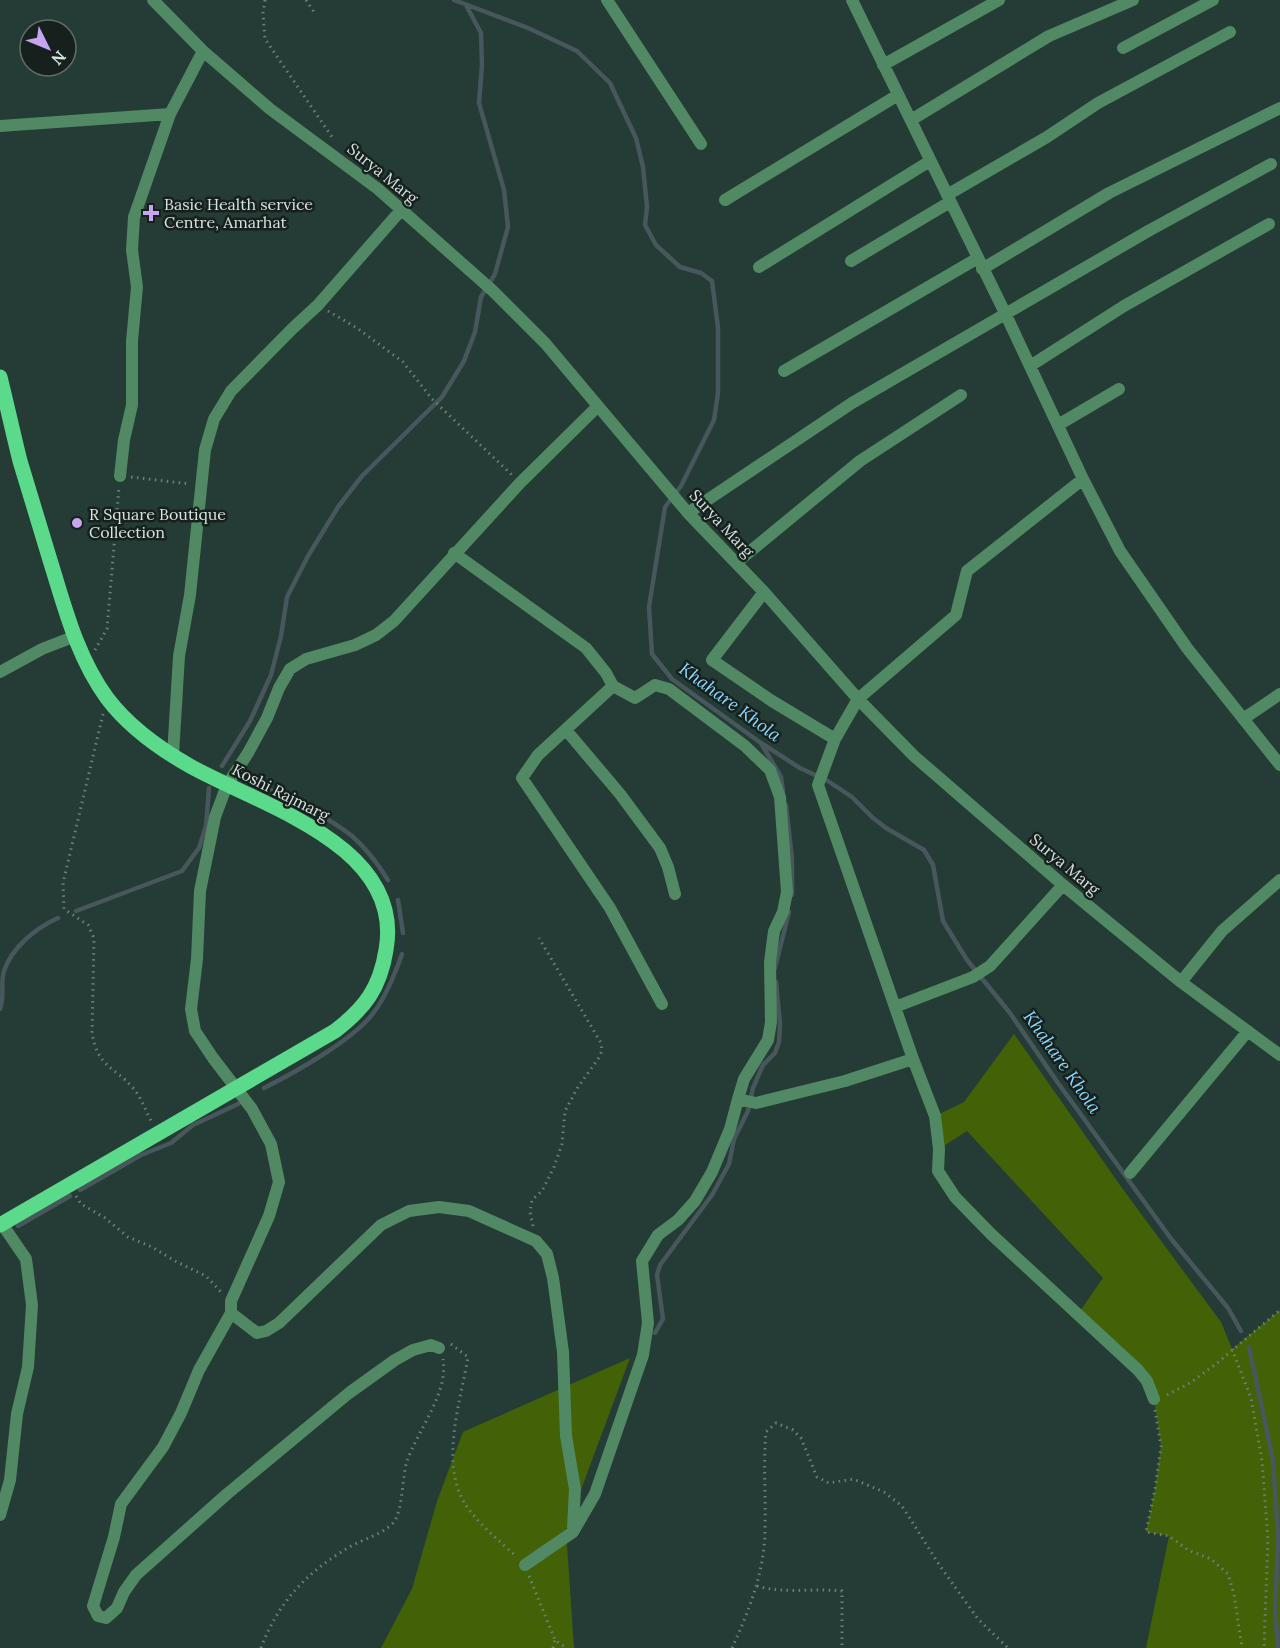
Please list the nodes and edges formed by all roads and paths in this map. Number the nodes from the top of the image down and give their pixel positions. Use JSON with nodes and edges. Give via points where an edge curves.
{"nodes":[{"id":1,"x":153,"y":0,"type":"edge"},
{"id":2,"x":265,"y":0,"type":"edge"},
{"id":3,"x":306,"y":0,"type":"edge"},
{"id":4,"x":607,"y":0,"type":"edge"},
{"id":5,"x":852,"y":0,"type":"edge"},
{"id":6,"x":999,"y":0,"type":"edge"},
{"id":7,"x":1133,"y":0,"type":"edge"},
{"id":8,"x":1213,"y":0,"type":"edge"},
{"id":9,"x":314,"y":12,"type":"dead end"},
{"id":10,"x":1230,"y":32,"type":"dead end"},
{"id":11,"x":1123,"y":48,"type":"dead end"},
{"id":12,"x":203,"y":51,"type":"junction"},
{"id":13,"x":883,"y":65,"type":"junction"},
{"id":14,"x":898,"y":95,"type":"junction"},
{"id":15,"x":1280,"y":108,"type":"edge"},
{"id":16,"x":170,"y":114,"type":"junction"},
{"id":17,"x":911,"y":120,"type":"junction"},
{"id":18,"x":0,"y":126,"type":"edge"},
{"id":19,"x":334,"y":141,"type":"dead end"},
{"id":20,"x":701,"y":144,"type":"dead end"},
{"id":21,"x":930,"y":160,"type":"junction"},
{"id":22,"x":1271,"y":164,"type":"dead end"},
{"id":23,"x":948,"y":198,"type":"junction"},
{"id":24,"x":725,"y":200,"type":"dead end"},
{"id":25,"x":402,"y":209,"type":"junction"},
{"id":26,"x":1269,"y":224,"type":"dead end"},
{"id":27,"x":851,"y":261,"type":"dead end"},
{"id":28,"x":980,"y":264,"type":"junction"},
{"id":29,"x":759,"y":267,"type":"dead end"},
{"id":30,"x":318,"y":305,"type":"junction"},
{"id":31,"x":1006,"y":315,"type":"junction"},
{"id":32,"x":1030,"y":366,"type":"junction"},
{"id":33,"x":784,"y":371,"type":"dead end"},
{"id":34,"x":0,"y":377,"type":"edge"},
{"id":35,"x":1119,"y":389,"type":"dead end"},
{"id":36,"x":962,"y":395,"type":"dead end"},
{"id":37,"x":598,"y":406,"type":"junction"},
{"id":38,"x":1058,"y":425,"type":"junction"},
{"id":39,"x":120,"y":476,"type":"junction"},
{"id":40,"x":1083,"y":479,"type":"junction"},
{"id":41,"x":520,"y":483,"type":"junction"},
{"id":42,"x":200,"y":485,"type":"junction"},
{"id":43,"x":684,"y":508,"type":"junction"},
{"id":44,"x":454,"y":553,"type":"junction"},
{"id":45,"x":736,"y":562,"type":"junction"},
{"id":46,"x":764,"y":592,"type":"junction"},
{"id":47,"x":73,"y":637,"type":"junction"},
{"id":48,"x":87,"y":665,"type":"junction"},
{"id":49,"x":0,"y":672,"type":"edge"},
{"id":50,"x":613,"y":686,"type":"junction"},
{"id":51,"x":1280,"y":694,"type":"edge"},
{"id":52,"x":107,"y":698,"type":"junction"},
{"id":53,"x":858,"y":699,"type":"junction"},
{"id":54,"x":1243,"y":718,"type":"junction"},
{"id":55,"x":566,"y":730,"type":"junction"},
{"id":56,"x":836,"y":739,"type":"junction"},
{"id":57,"x":173,"y":755,"type":"junction"},
{"id":58,"x":1280,"y":765,"type":"edge"},
{"id":59,"x":227,"y":785,"type":"junction"},
{"id":60,"x":1280,"y":880,"type":"edge"},
{"id":61,"x":1063,"y":885,"type":"junction"},
{"id":62,"x":675,"y":894,"type":"dead end"},
{"id":63,"x":539,"y":938,"type":"dead end"},
{"id":64,"x":1181,"y":982,"type":"junction"},
{"id":65,"x":662,"y":1004,"type":"dead end"},
{"id":66,"x":895,"y":1007,"type":"junction"},
{"id":67,"x":1248,"y":1031,"type":"junction"},
{"id":68,"x":1280,"y":1055,"type":"edge"},
{"id":69,"x":913,"y":1059,"type":"junction"},
{"id":70,"x":238,"y":1088,"type":"junction"},
{"id":71,"x":746,"y":1101,"type":"junction"},
{"id":72,"x":157,"y":1134,"type":"junction"},
{"id":73,"x":1130,"y":1173,"type":"dead end"},
{"id":74,"x":68,"y":1185,"type":"junction"},
{"id":75,"x":1,"y":1225,"type":"edge"},
{"id":76,"x":536,"y":1241,"type":"junction"},
{"id":77,"x":231,"y":1307,"type":"junction"},
{"id":78,"x":1280,"y":1310,"type":"edge"},
{"id":79,"x":439,"y":1348,"type":"junction"},
{"id":80,"x":1232,"y":1349,"type":"junction"},
{"id":81,"x":1154,"y":1399,"type":"junction"},
{"id":82,"x":0,"y":1515,"type":"edge"},
{"id":83,"x":573,"y":1532,"type":"junction"},
{"id":84,"x":525,"y":1565,"type":"junction"},
{"id":85,"x":757,"y":1586,"type":"junction"},
{"id":86,"x":555,"y":1640,"type":"junction"},
{"id":87,"x":261,"y":1648,"type":"edge"},
{"id":88,"x":553,"y":1648,"type":"edge"},
{"id":89,"x":566,"y":1648,"type":"edge"},
{"id":90,"x":732,"y":1648,"type":"edge"},
{"id":91,"x":842,"y":1648,"type":"edge"},
{"id":92,"x":1008,"y":1648,"type":"edge"},
{"id":93,"x":1242,"y":1648,"type":"edge"},
{"id":94,"x":1264,"y":1648,"type":"edge"}],
"edges":[{"from":1,"to":12,"type":"street","name":"Surya Marg"},
{"from":2,"to":19,"type":"path","via":[[265,39]]},
{"from":3,"to":9,"type":"path"},
{"from":4,"to":20,"type":"street"},
{"from":5,"to":13,"type":"street"},
{"from":6,"to":13,"type":"street"},
{"from":7,"to":17,"type":"street","via":[[1049,36]]},
{"from":8,"to":11,"type":"street"},
{"from":10,"to":23,"type":"street","via":[[1098,103]]},
{"from":12,"to":16,"type":"street"},
{"from":12,"to":25,"type":"street","name":"Surya Marg","via":[[270,109]]},
{"from":13,"to":14,"type":"street"},
{"from":14,"to":17,"type":"street"},
{"from":14,"to":24,"type":"street"},
{"from":15,"to":28,"type":"street"},
{"from":16,"to":18,"type":"street"},
{"from":16,"to":39,"type":"street","via":[[134,217],[132,250],[137,287],[132,405]]},
{"from":17,"to":21,"type":"street"},
{"from":21,"to":23,"type":"street"},
{"from":21,"to":29,"type":"street"},
{"from":22,"to":31,"type":"street"},
{"from":23,"to":27,"type":"street"},
{"from":23,"to":28,"type":"street"},
{"from":25,"to":30,"type":"street"},
{"from":25,"to":37,"type":"street","name":"Surya Marg","via":[[494,291]]},
{"from":26,"to":32,"type":"street","via":[[1124,306]]},
{"from":28,"to":31,"type":"street"},
{"from":28,"to":33,"type":"street"},
{"from":30,"to":41,"type":"path","via":[[403,362],[432,399]]},
{"from":30,"to":42,"type":"street","via":[[231,392],[214,419]]},
{"from":31,"to":32,"type":"street"},
{"from":31,"to":43,"type":"street"},
{"from":32,"to":38,"type":"street"},
{"from":34,"to":47,"type":"main road","name":"Koshi Rajmarg","via":[[20,460]]},
{"from":35,"to":38,"type":"street"},
{"from":36,"to":45,"type":"street","via":[[860,461]]},
{"from":37,"to":41,"type":"street"},
{"from":37,"to":43,"type":"street","name":"Surya Marg"},
{"from":38,"to":40,"type":"street"},
{"from":39,"to":42,"type":"path"},
{"from":39,"to":48,"type":"path","via":[[107,629]]},
{"from":40,"to":53,"type":"street","via":[[967,571],[956,615]]},
{"from":40,"to":54,"type":"street","via":[[1120,551],[1146,591]]},
{"from":41,"to":44,"type":"street"},
{"from":42,"to":57,"type":"street","via":[[190,595],[179,656]]},
{"from":43,"to":45,"type":"street","name":"Surya Marg"},
{"from":44,"to":50,"type":"street","via":[[585,648]]},
{"from":44,"to":59,"type":"street","via":[[394,621],[376,635],[306,659],[290,669],[248,753]]},
{"from":45,"to":46,"type":"street","name":"Surya Marg"},
{"from":46,"to":53,"type":"street","name":"Surya Marg"},
{"from":46,"to":56,"type":"street","via":[[712,660]]},
{"from":47,"to":48,"type":"main road","name":"Koshi Rajmarg"},
{"from":47,"to":49,"type":"street"},
{"from":48,"to":52,"type":"main road","name":"Koshi Rajmarg"},
{"from":50,"to":55,"type":"street"},
{"from":50,"to":71,"type":"street","via":[[634,698],[655,685],[669,689],[745,746],[770,770],[780,797],[787,892],[771,951],[768,1040],[744,1079]]},
{"from":51,"to":54,"type":"street"},
{"from":52,"to":57,"type":"main road","name":"Koshi Rajmarg","via":[[146,736]]},
{"from":52,"to":72,"type":"path","via":[[63,883],[64,909],[88,926],[94,938],[95,1049],[107,1067],[133,1088]]},
{"from":53,"to":56,"type":"street"},
{"from":53,"to":61,"type":"street","name":"Surya Marg","via":[[915,756]]},
{"from":54,"to":58,"type":"street"},
{"from":55,"to":62,"type":"street","via":[[660,848]]},
{"from":55,"to":65,"type":"street","via":[[538,755],[522,778],[610,908]]},
{"from":56,"to":66,"type":"street","via":[[818,785]]},
{"from":57,"to":59,"type":"main road","name":"Koshi Rajmarg"},
{"from":59,"to":70,"type":"street","via":[[215,816],[200,891],[190,1009],[195,1031]]},
{"from":59,"to":70,"type":"main road","name":"Koshi Rajmarg","via":[[308,824],[345,849],[382,899],[388,943],[372,995],[354,1016]]},
{"from":60,"to":64,"type":"street","via":[[1222,931]]},
{"from":61,"to":64,"type":"street","name":"Surya Marg"},
{"from":61,"to":66,"type":"street","via":[[990,966],[973,977]]},
{"from":63,"to":76,"type":"path","via":[[601,1043],[602,1051],[565,1111],[562,1144],[554,1167],[542,1191],[532,1200],[530,1212]]},
{"from":64,"to":67,"type":"street","name":"Surya Marg"},
{"from":66,"to":69,"type":"street"},
{"from":67,"to":68,"type":"street","name":"Surya Marg"},
{"from":67,"to":73,"type":"street"},
{"from":69,"to":71,"type":"street","via":[[845,1081]]},
{"from":69,"to":81,"type":"street","via":[[935,1116],[938,1171],[955,1197],[1138,1370]]},
{"from":70,"to":72,"type":"main road","name":"Koshi Rajmarg"},
{"from":70,"to":77,"type":"street","via":[[271,1144],[279,1182]]},
{"from":71,"to":83,"type":"street","via":[[695,1201],[658,1235],[642,1261],[648,1323],[643,1355],[595,1494]]},
{"from":72,"to":74,"type":"main road","name":"Koshi Rajmarg"},
{"from":74,"to":75,"type":"main road","name":"Koshi Rajmarg"},
{"from":74,"to":77,"type":"path","via":[[81,1204],[128,1238],[206,1276]]},
{"from":75,"to":82,"type":"street","via":[[26,1259],[32,1305],[28,1366],[10,1480]]},
{"from":76,"to":77,"type":"street","via":[[469,1211],[439,1207],[409,1211],[381,1225],[266,1331],[256,1333]]},
{"from":76,"to":83,"type":"street","via":[[547,1254],[554,1278],[563,1352],[566,1436],[575,1489]]},
{"from":77,"to":79,"type":"street","via":[[163,1447],[122,1504],[93,1606],[98,1616],[106,1618],[112,1613],[136,1575],[349,1393],[413,1350],[431,1345]]},
{"from":78,"to":80,"type":"path"},
{"from":79,"to":84,"type":"path","via":[[452,1344],[468,1356],[454,1436],[455,1478],[465,1503]]},
{"from":79,"to":87,"type":"path","via":[[444,1362],[442,1383],[407,1461],[395,1521],[316,1568],[293,1591]]},
{"from":80,"to":81,"type":"path","via":[[1190,1383]]},
{"from":80,"to":94,"type":"path","via":[[1251,1398],[1262,1461],[1268,1539]]},
{"from":81,"to":93,"type":"path","via":[[1161,1446],[1146,1532],[1169,1536],[1188,1550],[1211,1559],[1228,1574]]},
{"from":83,"to":84,"type":"street"},
{"from":84,"to":86,"type":"path"},
{"from":85,"to":90,"type":"path"},
{"from":85,"to":91,"type":"path","via":[[842,1591]]},
{"from":85,"to":92,"type":"path","via":[[765,1531],[766,1432],[776,1423],[801,1438],[817,1477],[829,1483],[853,1479],[884,1492],[902,1506],[978,1619]]},
{"from":86,"to":88,"type":"path"},
{"from":86,"to":89,"type":"path"}]}
